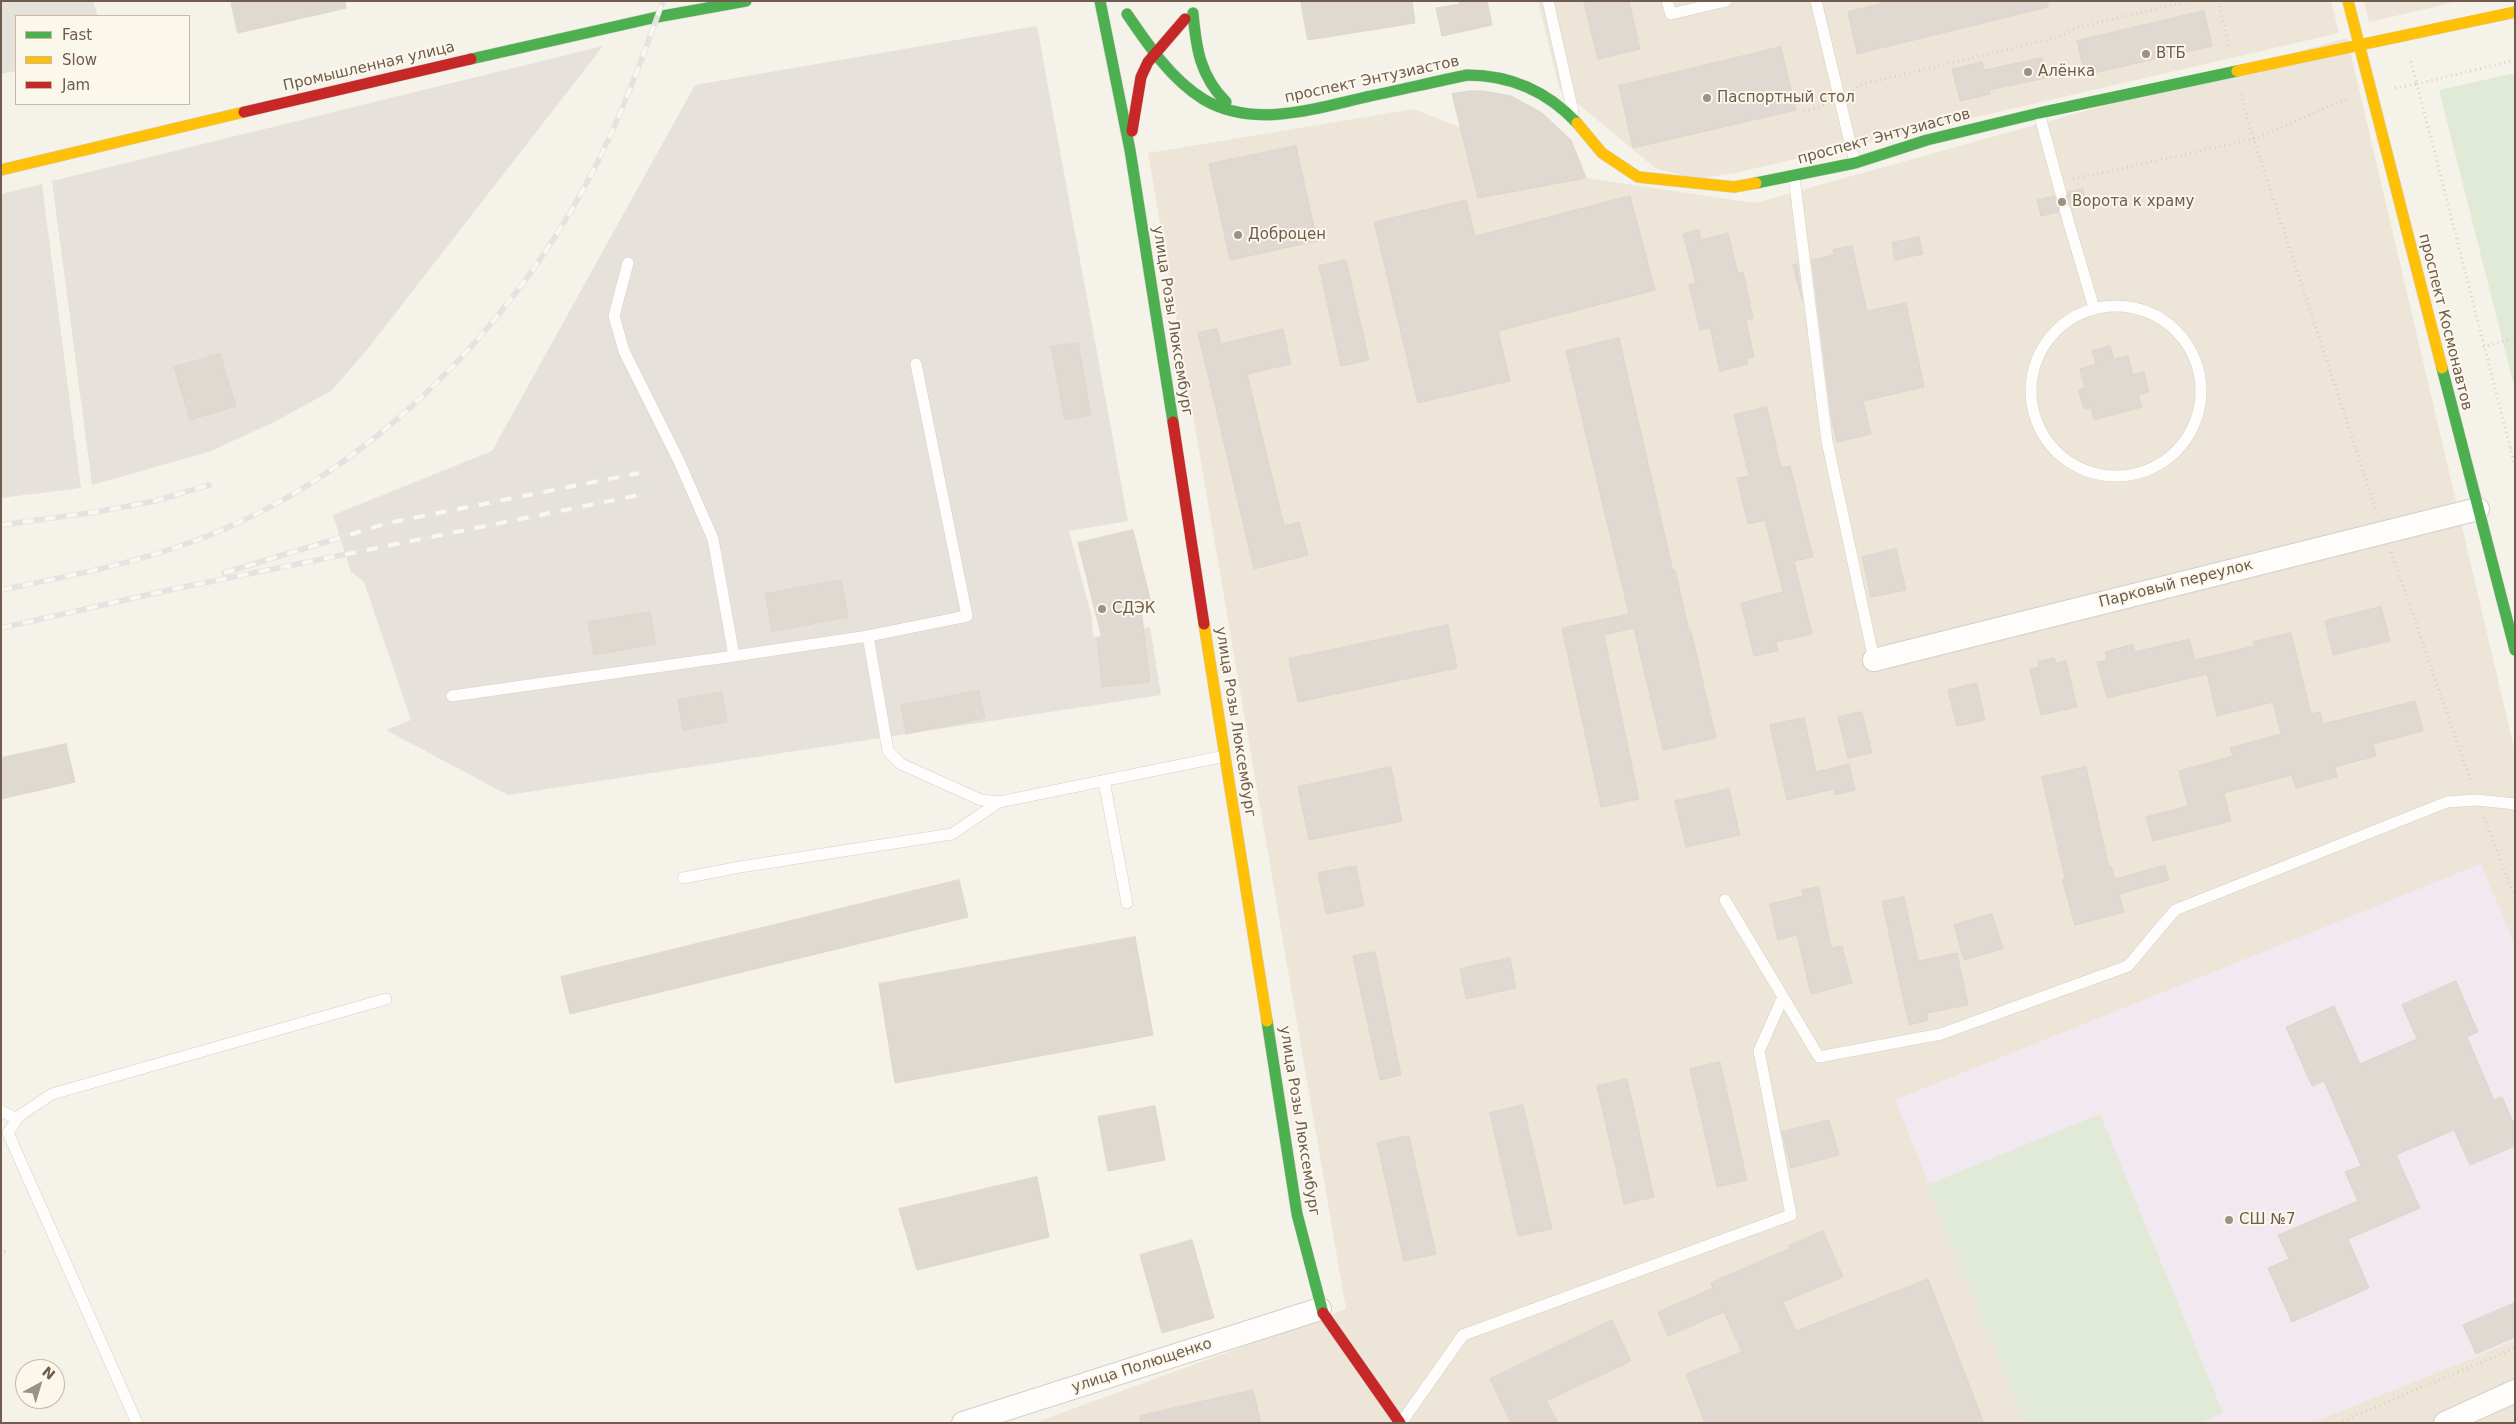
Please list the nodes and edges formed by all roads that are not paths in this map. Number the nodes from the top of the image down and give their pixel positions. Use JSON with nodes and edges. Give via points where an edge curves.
{"nodes":[{"id":1,"x":746,"y":1,"type":"edge"},
{"id":2,"x":1548,"y":1,"type":"edge"},
{"id":3,"x":1667,"y":1,"type":"edge"},
{"id":4,"x":1726,"y":1,"type":"edge"},
{"id":5,"x":1816,"y":1,"type":"edge"},
{"id":6,"x":2348,"y":1,"type":"edge"},
{"id":7,"x":2494,"y":1,"type":"edge"},
{"id":8,"x":1118,"y":2,"type":"dead end"},
{"id":9,"x":1100,"y":3,"type":"edge"},
{"id":10,"x":1200,"y":3,"type":"dead end"},
{"id":11,"x":2515,"y":12,"type":"edge"},
{"id":12,"x":1126,"y":14,"type":"junction"},
{"id":13,"x":1189,"y":16,"type":"junction"},
{"id":14,"x":2498,"y":16,"type":"junction"},
{"id":15,"x":1149,"y":26,"type":"dead end"},
{"id":16,"x":1162,"y":27,"type":"dead end"},
{"id":17,"x":2359,"y":45,"type":"junction"},
{"id":18,"x":1155,"y":52,"type":"junction"},
{"id":19,"x":1239,"y":112,"type":"junction"},
{"id":20,"x":2039,"y":112,"type":"junction"},
{"id":21,"x":1575,"y":121,"type":"junction"},
{"id":22,"x":1130,"y":150,"type":"junction"},
{"id":23,"x":1855,"y":163,"type":"junction"},
{"id":24,"x":1,"y":170,"type":"edge"},
{"id":25,"x":1794,"y":177,"type":"junction"},
{"id":26,"x":2061,"y":194,"type":"dead end"},
{"id":27,"x":2065,"y":210,"type":"dead end"},
{"id":28,"x":628,"y":263,"type":"dead end"},
{"id":29,"x":2094,"y":308,"type":"junction"},
{"id":30,"x":916,"y":364,"type":"dead end"},
{"id":31,"x":2478,"y":509,"type":"junction"},
{"id":32,"x":868,"y":636,"type":"junction"},
{"id":33,"x":2515,"y":650,"type":"edge"},
{"id":34,"x":734,"y":656,"type":"junction"},
{"id":35,"x":1874,"y":660,"type":"joint"},
{"id":36,"x":452,"y":696,"type":"dead end"},
{"id":37,"x":1225,"y":756,"type":"junction"},
{"id":38,"x":1104,"y":781,"type":"junction"},
{"id":39,"x":999,"y":802,"type":"junction"},
{"id":40,"x":2515,"y":804,"type":"edge"},
{"id":41,"x":684,"y":878,"type":"dead end"},
{"id":42,"x":1725,"y":900,"type":"dead end"},
{"id":43,"x":1127,"y":903,"type":"dead end"},
{"id":44,"x":1783,"y":997,"type":"junction"},
{"id":45,"x":386,"y":999,"type":"dead end"},
{"id":46,"x":1,"y":1111,"type":"edge"},
{"id":47,"x":17,"y":1119,"type":"junction"},
{"id":48,"x":1320,"y":1310,"type":"junction"},
{"id":49,"x":2515,"y":1392,"type":"edge"},
{"id":50,"x":137,"y":1423,"type":"edge"},
{"id":51,"x":963,"y":1423,"type":"edge"},
{"id":52,"x":1401,"y":1423,"type":"edge"},
{"id":53,"x":2446,"y":1423,"type":"edge"}],
"edges":[{"from":1,"to":24,"type":"main road","name":"Промышленная улица","via":[[551,41]]},
{"from":2,"to":21,"type":"lane"},
{"from":3,"to":4,"type":"lane","via":[[1671,14]]},
{"from":5,"to":23,"type":"lane"},
{"from":6,"to":17,"type":"main road","name":"проспект Космонавтов"},
{"from":7,"to":14,"type":"lane"},
{"from":8,"to":12,"type":"main road","name":"проспект Энтузиастов"},
{"from":9,"to":22,"type":"main road","name":"улица Розы Люксембург"},
{"from":10,"to":13,"type":"main road"},
{"from":11,"to":14,"type":"main road","name":"проспект Энтузиастов"},
{"from":12,"to":15,"type":"main road"},
{"from":12,"to":18,"type":"main road","name":"проспект Энтузиастов"},
{"from":13,"to":16,"type":"main road","via":[[1174,25]]},
{"from":13,"to":18,"type":"main road"},
{"from":13,"to":19,"type":"main road","via":[[1205,79]]},
{"from":14,"to":17,"type":"main road","name":"проспект Энтузиастов"},
{"from":17,"to":20,"type":"main road","name":"проспект Энтузиастов"},
{"from":17,"to":31,"type":"main road","name":"проспект Космонавтов"},
{"from":18,"to":19,"type":"main road","name":"проспект Энтузиастов","via":[[1198,96]]},
{"from":18,"to":22,"type":"main road","via":[[1142,77]]},
{"from":19,"to":21,"type":"main road","name":"проспект Энтузиастов","via":[[1281,114],[1467,75],[1485,75],[1533,88]]},
{"from":20,"to":23,"type":"main road","name":"проспект Энтузиастов","via":[[1927,140]]},
{"from":20,"to":26,"type":"lane"},
{"from":21,"to":25,"type":"main road","name":"проспект Энтузиастов","via":[[1602,153],[1638,178],[1734,187]]},
{"from":22,"to":37,"type":"main road","name":"улица Розы Люксембург"},
{"from":23,"to":25,"type":"main road","name":"проспект Энтузиастов"},
{"from":25,"to":35,"type":"lane","via":[[1827,441]]},
{"from":27,"to":29,"type":"lane"},
{"from":28,"to":34,"type":"lane","via":[[614,316],[624,351],[679,461],[713,539]]},
{"from":29,"to":29,"type":"lane","via":[[2123,307],[2153,316],[2176,331],[2195,356],[2202,376],[2202,397],[2197,417],[2186,438],[2154,468],[2110,476],[2086,471],[2050,447],[2036,426],[2030,402],[2031,378],[2038,353],[2057,330]]},
{"from":30,"to":32,"type":"lane","via":[[967,616]]},
{"from":31,"to":33,"type":"main road","name":"проспект Космонавтов"},
{"from":31,"to":35,"type":"street","name":"Парковый переулок"},
{"from":32,"to":34,"type":"lane"},
{"from":32,"to":39,"type":"lane","via":[[888,751],[901,764],[981,800]]},
{"from":34,"to":36,"type":"lane"},
{"from":37,"to":38,"type":"lane"},
{"from":37,"to":48,"type":"main road","name":"улица Розы Люксембург","via":[[1297,1214]]},
{"from":38,"to":39,"type":"lane"},
{"from":38,"to":43,"type":"lane"},
{"from":39,"to":41,"type":"lane","via":[[952,834]]},
{"from":40,"to":44,"type":"lane","via":[[2477,800],[2448,802],[2175,910],[2128,966],[1941,1034],[1819,1057]]},
{"from":42,"to":44,"type":"lane"},
{"from":44,"to":52,"type":"lane","via":[[1759,1051],[1791,1216],[1464,1335]]},
{"from":45,"to":47,"type":"lane","via":[[52,1094]]},
{"from":46,"to":47,"type":"lane"},
{"from":47,"to":50,"type":"lane","via":[[8,1133]]},
{"from":48,"to":51,"type":"street","name":"улица Полющенко"},
{"from":48,"to":52,"type":"main road","name":"улица Розы Люксембург"},
{"from":49,"to":53,"type":"street"}]}
